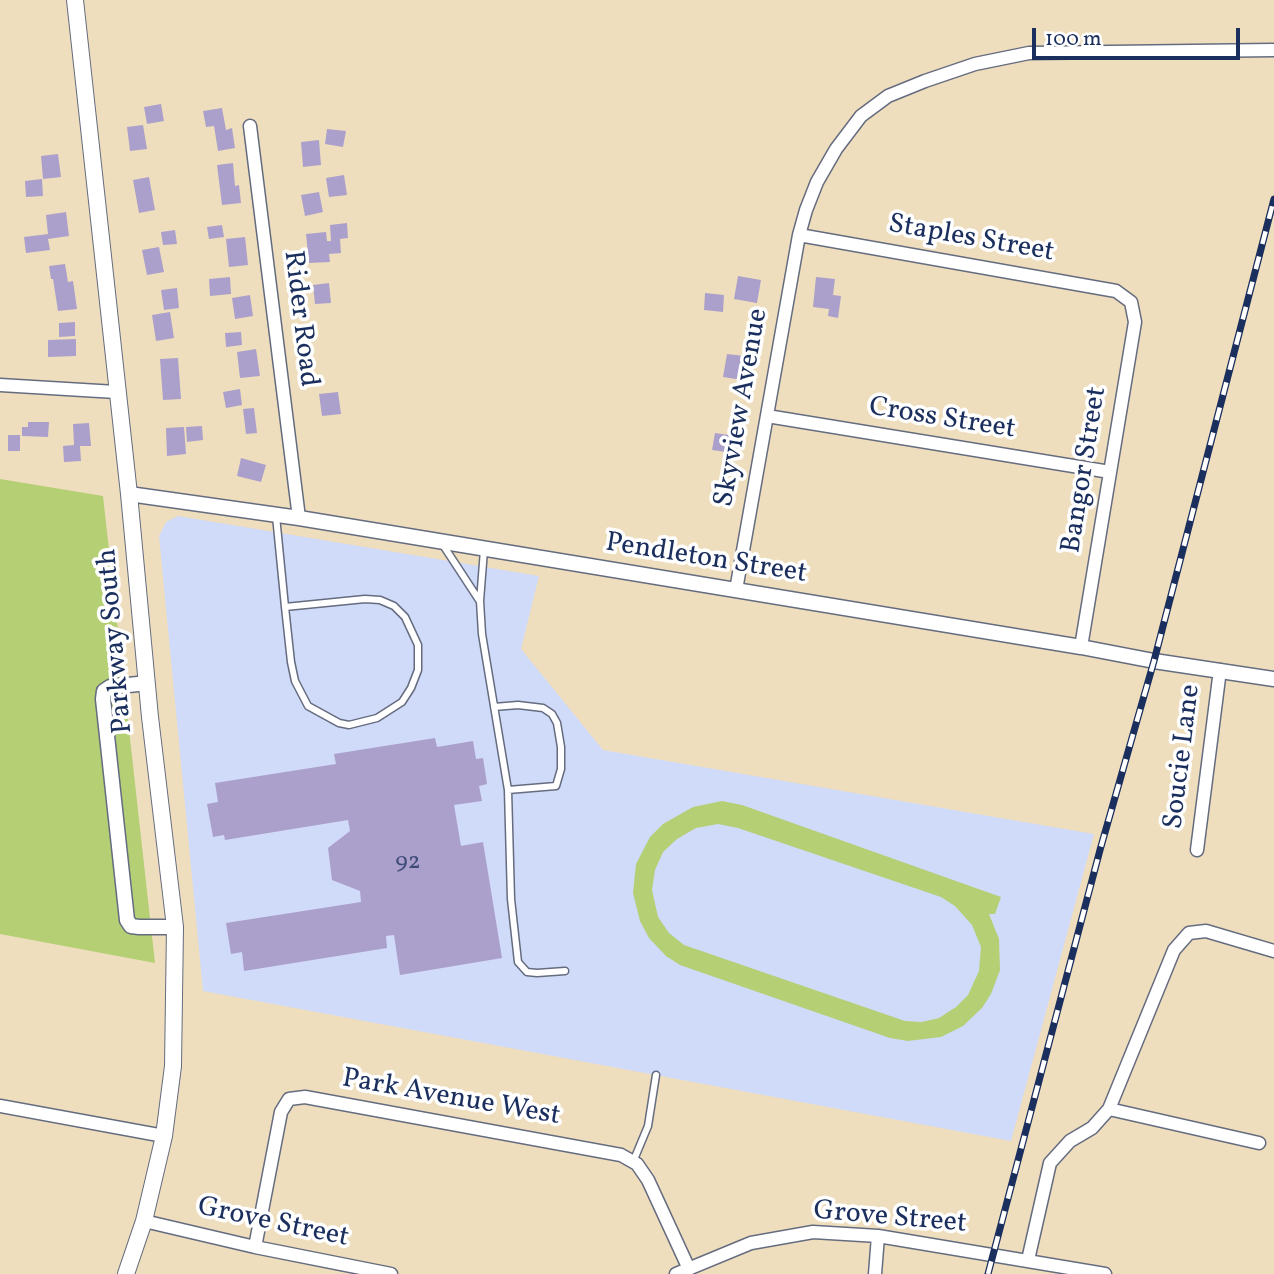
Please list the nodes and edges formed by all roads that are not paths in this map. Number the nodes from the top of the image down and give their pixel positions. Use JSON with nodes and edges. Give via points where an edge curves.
{"nodes":[{"id":1,"x":75,"y":0,"type":"edge"},
{"id":2,"x":1274,"y":50,"type":"edge"},
{"id":3,"x":250,"y":126,"type":"dead end"},
{"id":4,"x":799,"y":235,"type":"junction"},
{"id":5,"x":1131,"y":302,"type":"joint"},
{"id":6,"x":0,"y":385,"type":"edge"},
{"id":7,"x":116,"y":392,"type":"junction"},
{"id":8,"x":767,"y":416,"type":"junction"},
{"id":9,"x":1110,"y":472,"type":"junction"},
{"id":10,"x":129,"y":494,"type":"junction"},
{"id":11,"x":275,"y":514,"type":"junction"},
{"id":12,"x":299,"y":517,"type":"junction"},
{"id":13,"x":439,"y":541,"type":"junction"},
{"id":14,"x":485,"y":548,"type":"junction"},
{"id":15,"x":736,"y":590,"type":"junction"},
{"id":16,"x":480,"y":601,"type":"junction"},
{"id":17,"x":285,"y":607,"type":"junction"},
{"id":18,"x":1081,"y":647,"type":"junction"},
{"id":19,"x":1220,"y":670,"type":"junction"},
{"id":20,"x":1274,"y":679,"type":"edge"},
{"id":21,"x":147,"y":683,"type":"junction"},
{"id":22,"x":494,"y":707,"type":"junction"},
{"id":23,"x":508,"y":790,"type":"junction"},
{"id":24,"x":1197,"y":850,"type":"dead end"},
{"id":25,"x":175,"y":927,"type":"junction"},
{"id":26,"x":1274,"y":951,"type":"edge"},
{"id":27,"x":565,"y":971,"type":"dead end"},
{"id":28,"x":656,"y":1075,"type":"dead end"},
{"id":29,"x":0,"y":1106,"type":"edge"},
{"id":30,"x":1109,"y":1109,"type":"junction"},
{"id":31,"x":164,"y":1136,"type":"junction"},
{"id":32,"x":1259,"y":1143,"type":"dead end"},
{"id":33,"x":633,"y":1162,"type":"junction"},
{"id":34,"x":144,"y":1221,"type":"junction"},
{"id":35,"x":878,"y":1236,"type":"junction"},
{"id":36,"x":255,"y":1247,"type":"junction"},
{"id":37,"x":1028,"y":1260,"type":"junction"},
{"id":38,"x":689,"y":1269,"type":"junction"},
{"id":39,"x":126,"y":1274,"type":"edge"},
{"id":40,"x":391,"y":1274,"type":"edge"},
{"id":41,"x":676,"y":1274,"type":"edge"},
{"id":42,"x":876,"y":1274,"type":"edge"},
{"id":43,"x":1105,"y":1274,"type":"edge"}],
"edges":[{"from":1,"to":7,"type":"main road","name":"Parkway South"},
{"from":2,"to":4,"type":"street","name":"Skyview Avenue","via":[[1029,53],[975,64],[900,91],[861,116],[836,149],[817,182]]},
{"from":3,"to":12,"type":"street","name":"Rider Road"},
{"from":4,"to":5,"type":"street","name":"Staples Street","via":[[1116,290]]},
{"from":4,"to":8,"type":"street","name":"Skyview Avenue"},
{"from":5,"to":9,"type":"street","name":"Bangor Street","via":[[1135,322]]},
{"from":6,"to":7,"type":"street"},
{"from":7,"to":10,"type":"main road","name":"Parkway South"},
{"from":8,"to":9,"type":"street","name":"Cross Street"},
{"from":8,"to":15,"type":"street","name":"Skyview Avenue"},
{"from":9,"to":18,"type":"street","name":"Bangor Street"},
{"from":10,"to":11,"type":"street","name":"Pendleton Street"},
{"from":10,"to":21,"type":"main road","name":"Parkway South"},
{"from":11,"to":12,"type":"street","name":"Pendleton Street"},
{"from":11,"to":17,"type":"lane"},
{"from":12,"to":13,"type":"street","name":"Pendleton Street"},
{"from":13,"to":14,"type":"street","name":"Pendleton Street"},
{"from":13,"to":16,"type":"lane"},
{"from":14,"to":15,"type":"street","name":"Pendleton Street"},
{"from":14,"to":16,"type":"lane"},
{"from":15,"to":18,"type":"street","name":"Pendleton Street"},
{"from":16,"to":22,"type":"lane"},
{"from":17,"to":17,"type":"lane","via":[[295,681],[308,706],[349,725],[377,718],[401,702],[418,670],[418,645],[405,617],[394,606],[365,599]]},
{"from":18,"to":19,"type":"street","name":"Pendleton Street"},
{"from":19,"to":20,"type":"street","name":"Pendleton Street"},
{"from":19,"to":24,"type":"street","name":"Soucie Lane"},
{"from":21,"to":25,"type":"main road","name":"Parkway South"},
{"from":21,"to":25,"type":"street","via":[[104,691],[113,796],[128,920],[131,926]]},
{"from":22,"to":23,"type":"lane"},
{"from":22,"to":23,"type":"lane","via":[[537,706],[552,714],[557,723],[561,769],[556,786]]},
{"from":23,"to":27,"type":"lane","via":[[518,962],[527,972]]},
{"from":25,"to":31,"type":"main road","name":"Parkway South","via":[[173,1066]]},
{"from":26,"to":30,"type":"street","via":[[1206,931],[1189,933],[1174,950]]},
{"from":28,"to":33,"type":"lane","via":[[648,1126]]},
{"from":29,"to":31,"type":"street"},
{"from":30,"to":32,"type":"street"},
{"from":30,"to":37,"type":"street","via":[[1050,1163]]},
{"from":31,"to":34,"type":"main road","name":"Parkway South"},
{"from":33,"to":36,"type":"street","name":"Park Avenue West","via":[[621,1155],[305,1097],[289,1099],[281,1112]]},
{"from":33,"to":38,"type":"street","via":[[649,1180]]},
{"from":34,"to":36,"type":"street","name":"Grove Street"},
{"from":34,"to":39,"type":"main road","name":"Parkway South"},
{"from":35,"to":37,"type":"street","name":"Grove Street"},
{"from":35,"to":38,"type":"street","name":"Grove Street","via":[[813,1232],[751,1243]]},
{"from":35,"to":42,"type":"street"},
{"from":36,"to":40,"type":"street","name":"Grove Street"},
{"from":37,"to":43,"type":"street","name":"Grove Street"},
{"from":38,"to":41,"type":"street","name":"Grove Street"}]}
